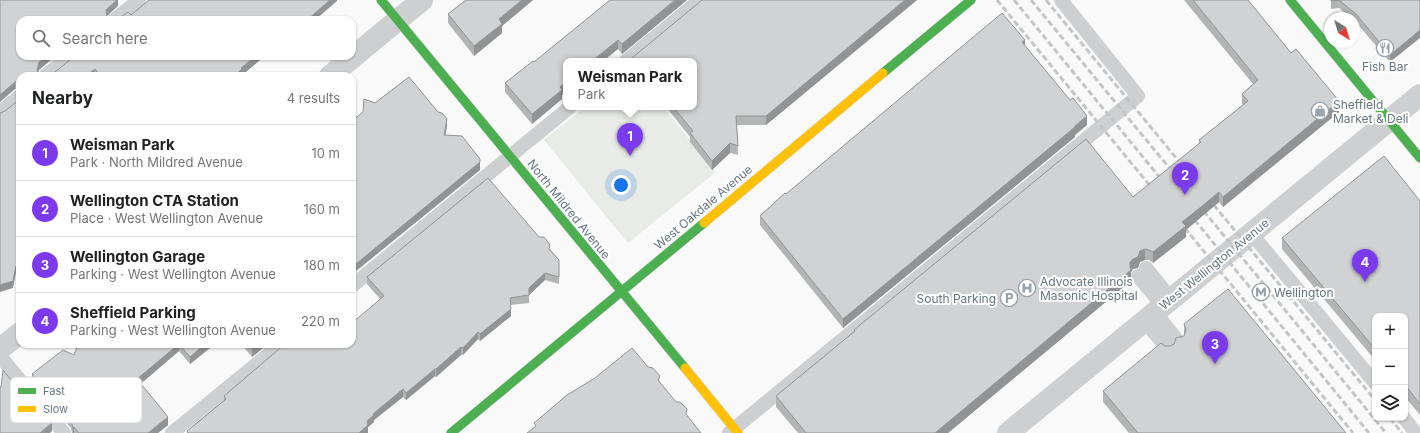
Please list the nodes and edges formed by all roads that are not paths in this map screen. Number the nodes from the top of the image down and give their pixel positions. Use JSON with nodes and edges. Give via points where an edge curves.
{"nodes":[{"id":1,"x":139,"y":0,"type":"edge"},
{"id":2,"x":381,"y":0,"type":"edge"},
{"id":3,"x":422,"y":0,"type":"edge"},
{"id":4,"x":700,"y":0,"type":"edge"},
{"id":5,"x":971,"y":0,"type":"edge"},
{"id":6,"x":1061,"y":0,"type":"edge"},
{"id":7,"x":1290,"y":0,"type":"edge"},
{"id":8,"x":119,"y":16,"type":"edge"},
{"id":9,"x":398,"y":20,"type":"junction"},
{"id":10,"x":356,"y":55,"type":"edge"},
{"id":11,"x":630,"y":58,"type":"edge"},
{"id":12,"x":65,"y":60,"type":"edge"},
{"id":13,"x":349,"y":60,"type":"edge"},
{"id":14,"x":50,"y":72,"type":"edge"},
{"id":15,"x":335,"y":72,"type":"edge"},
{"id":16,"x":1420,"y":95,"type":"edge"},
{"id":17,"x":16,"y":99,"type":"edge"},
{"id":18,"x":566,"y":110,"type":"edge"},
{"id":19,"x":0,"y":112,"type":"edge"},
{"id":20,"x":1389,"y":120,"type":"junction"},
{"id":21,"x":510,"y":156,"type":"junction"},
{"id":22,"x":1420,"y":158,"type":"edge"},
{"id":23,"x":1251,"y":233,"type":"junction"},
{"id":24,"x":1142,"y":272,"type":"dead end"},
{"id":25,"x":356,"y":283,"type":"edge"},
{"id":26,"x":621,"y":291,"type":"junction"},
{"id":27,"x":1158,"y":310,"type":"junction"},
{"id":28,"x":16,"y":335,"type":"edge"},
{"id":29,"x":1173,"y":345,"type":"edge"},
{"id":30,"x":276,"y":348,"type":"edge"},
{"id":31,"x":0,"y":349,"type":"edge"},
{"id":32,"x":0,"y":356,"type":"edge"},
{"id":33,"x":17,"y":377,"type":"edge"},
{"id":34,"x":1372,"y":379,"type":"edge"},
{"id":35,"x":1406,"y":421,"type":"edge"},
{"id":36,"x":56,"y":423,"type":"edge"},
{"id":37,"x":734,"y":431,"type":"edge"},
{"id":38,"x":64,"y":433,"type":"edge"},
{"id":39,"x":172,"y":433,"type":"edge"},
{"id":40,"x":451,"y":433,"type":"edge"},
{"id":41,"x":1008,"y":433,"type":"edge"},
{"id":42,"x":1416,"y":433,"type":"edge"}],
"edges":[{"from":1,"to":8,"type":"lane"},
{"from":2,"to":9,"type":"street","name":"North Mildred Avenue"},
{"from":3,"to":9,"type":"street"},
{"from":4,"to":11,"type":"lane"},
{"from":5,"to":26,"type":"street","name":"West Oakdale Avenue"},
{"from":6,"to":37,"type":"lane","via":[[1138,96]]},
{"from":7,"to":20,"type":"street"},
{"from":9,"to":10,"type":"street"},
{"from":9,"to":21,"type":"street","name":"North Mildred Avenue"},
{"from":12,"to":14,"type":"lane"},
{"from":13,"to":15,"type":"street"},
{"from":16,"to":20,"type":"street","name":"West Wellington Avenue"},
{"from":17,"to":19,"type":"lane"},
{"from":18,"to":21,"type":"lane"},
{"from":20,"to":22,"type":"street"},
{"from":20,"to":23,"type":"street","name":"West Wellington Avenue"},
{"from":21,"to":25,"type":"lane"},
{"from":21,"to":26,"type":"street","name":"North Mildred Avenue"},
{"from":23,"to":27,"type":"street","name":"West Wellington Avenue"},
{"from":23,"to":34,"type":"lane"},
{"from":24,"to":27,"type":"lane"},
{"from":26,"to":37,"type":"street","name":"North Mildred Avenue"},
{"from":26,"to":40,"type":"street","name":"West Oakdale Avenue"},
{"from":27,"to":29,"type":"lane"},
{"from":27,"to":41,"type":"street","name":"West Wellington Avenue"},
{"from":28,"to":31,"type":"street"},
{"from":30,"to":39,"type":"lane"},
{"from":32,"to":33,"type":"lane"},
{"from":35,"to":42,"type":"lane"},
{"from":36,"to":38,"type":"lane"}]}
